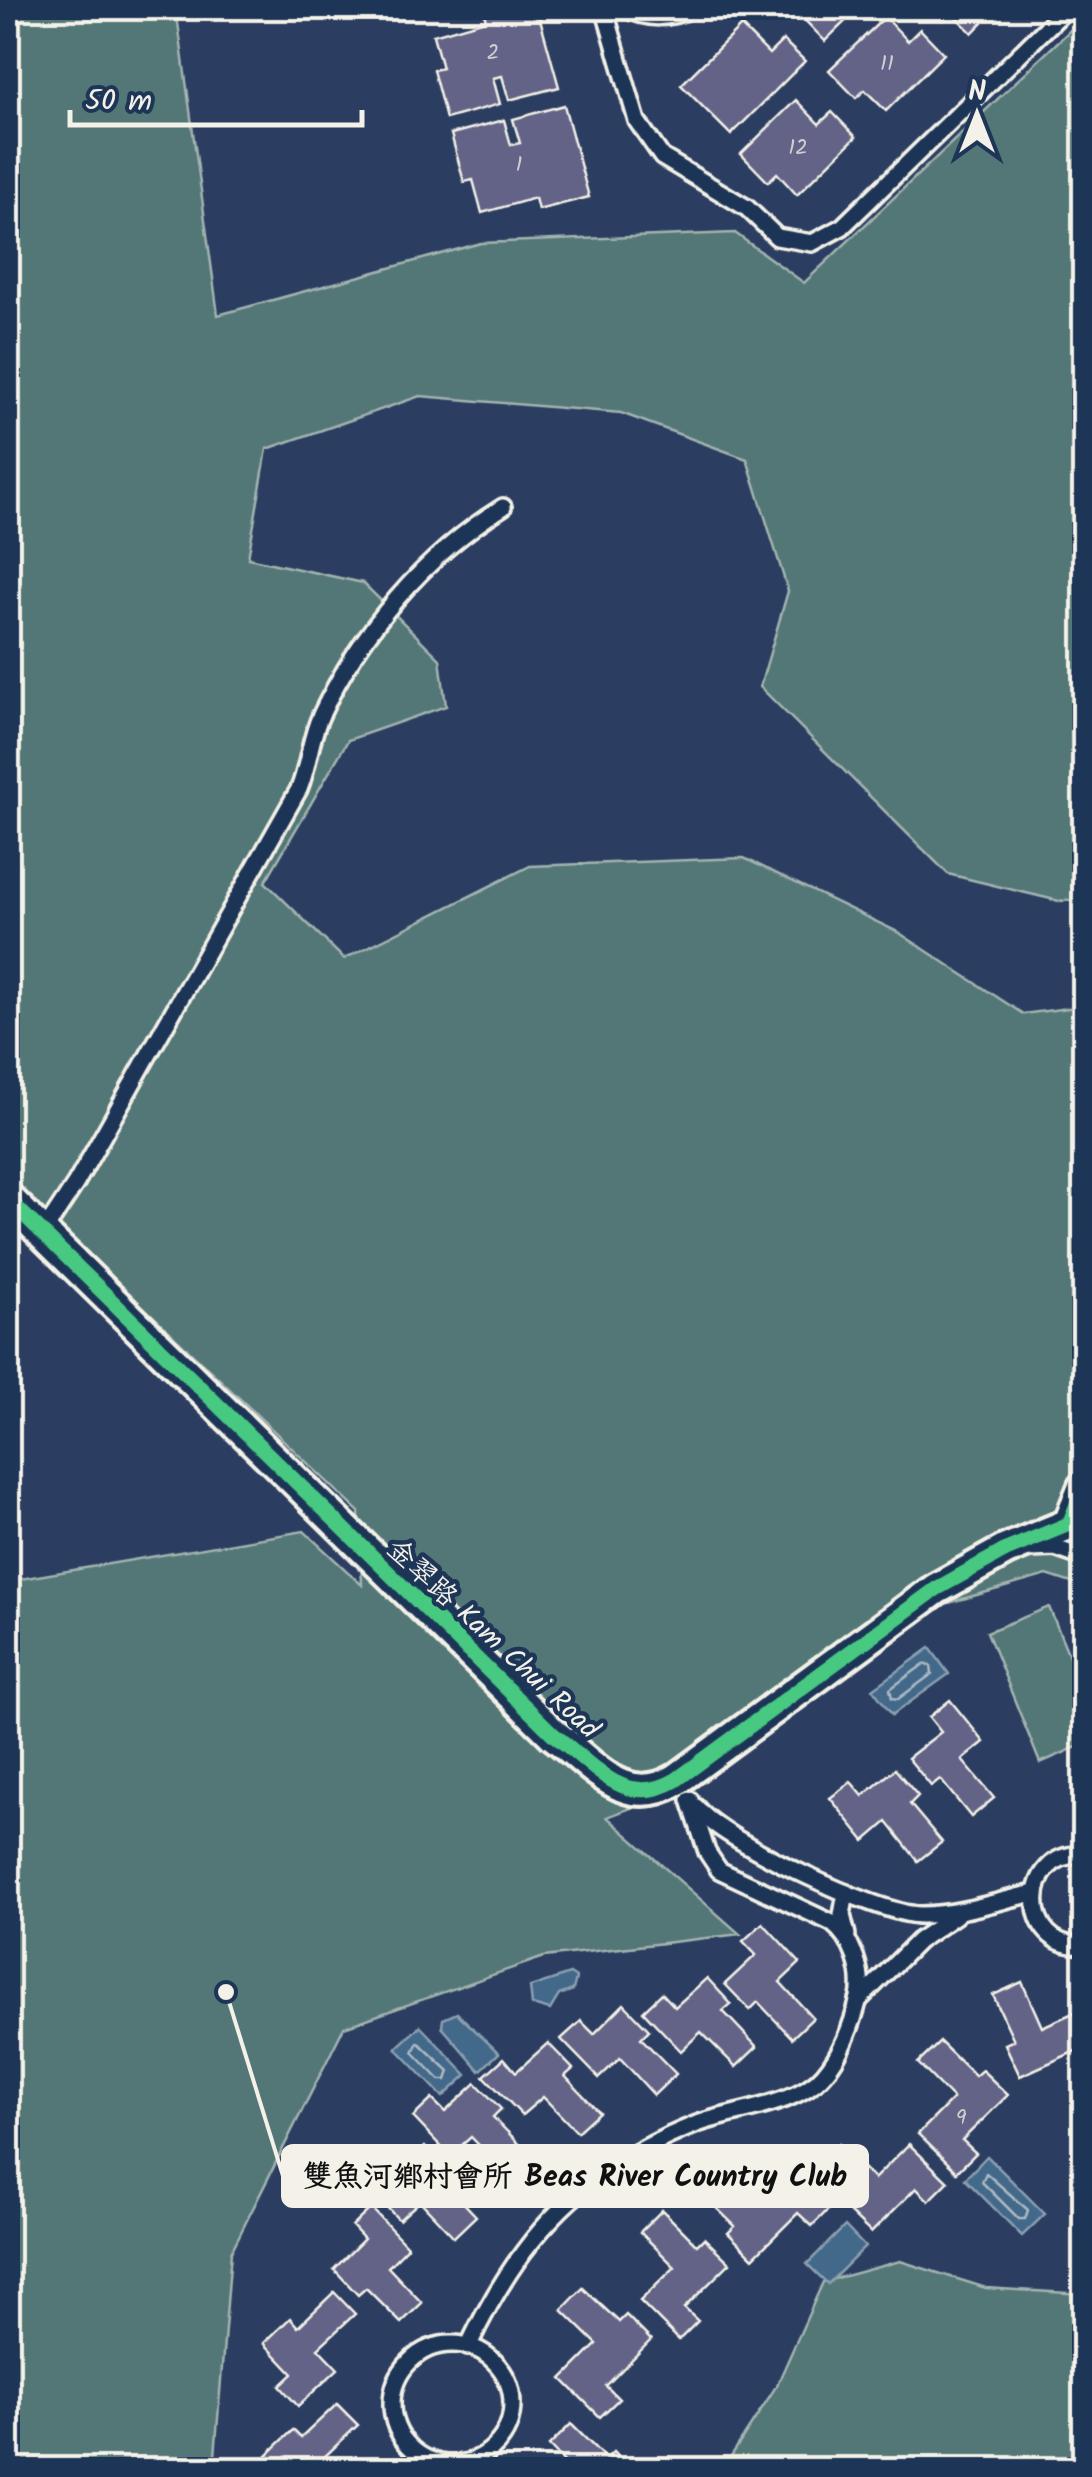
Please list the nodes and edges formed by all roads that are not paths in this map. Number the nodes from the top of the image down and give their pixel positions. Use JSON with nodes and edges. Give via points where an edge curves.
{"nodes":[{"id":1,"x":604,"y":8,"type":"edge"},
{"id":2,"x":624,"y":8,"type":"edge"},
{"id":3,"x":694,"y":8,"type":"edge"},
{"id":4,"x":1067,"y":8,"type":"edge"},
{"id":5,"x":502,"y":507,"type":"dead end"},
{"id":6,"x":8,"y":1199,"type":"edge"},
{"id":7,"x":42,"y":1233,"type":"junction"},
{"id":8,"x":1084,"y":1487,"type":"edge"},
{"id":9,"x":1077,"y":1522,"type":"edge"},
{"id":10,"x":1006,"y":1550,"type":"junction"},
{"id":11,"x":1084,"y":1558,"type":"edge"},
{"id":12,"x":683,"y":1790,"type":"junction"},
{"id":13,"x":1084,"y":1855,"type":"edge"},
{"id":14,"x":846,"y":1892,"type":"junction"},
{"id":15,"x":1034,"y":1892,"type":"junction"},
{"id":16,"x":973,"y":1907,"type":"junction"},
{"id":17,"x":846,"y":1935,"type":"junction"},
{"id":18,"x":1084,"y":1945,"type":"edge"},
{"id":19,"x":858,"y":2001,"type":"junction"},
{"id":20,"x":468,"y":2347,"type":"junction"}],
"edges":[{"from":1,"to":4,"type":"lane","via":[[637,120],[662,157],[794,243],[828,238]]},
{"from":2,"to":3,"type":"lane","via":[[662,18]]},
{"from":5,"to":7,"type":"lane","via":[[425,566],[361,646],[319,718],[299,789]]},
{"from":6,"to":7,"type":"street","name":"金翠路 Kam Chui Road"},
{"from":7,"to":12,"type":"street","name":"金翠路 Kam Chui Road","via":[[554,1735],[629,1790]]},
{"from":8,"to":9,"type":"street"},
{"from":9,"to":10,"type":"street","name":"金翠路 Kam Chui Road"},
{"from":10,"to":11,"type":"lane","via":[[1056,1548]]},
{"from":10,"to":12,"type":"street","name":"金翠路 Kam Chui Road","via":[[936,1589]]},
{"from":12,"to":14,"type":"lane","via":[[716,1828]]},
{"from":12,"to":17,"type":"lane","via":[[719,1870]]},
{"from":13,"to":15,"type":"lane","via":[[1048,1866]]},
{"from":14,"to":16,"type":"lane","via":[[918,1915]]},
{"from":14,"to":17,"type":"lane"},
{"from":15,"to":16,"type":"lane"},
{"from":15,"to":18,"type":"lane","via":[[1034,1908],[1048,1934]]},
{"from":16,"to":19,"type":"lane","via":[[918,1941]]},
{"from":17,"to":19,"type":"lane","via":[[861,1982]]},
{"from":19,"to":20,"type":"lane","via":[[823,2076],[795,2093],[648,2145],[559,2210],[502,2281]]},
{"from":20,"to":20,"type":"lane","via":[[500,2368],[512,2402],[510,2422],[501,2439],[471,2462],[432,2461],[407,2444],[392,2416],[398,2376],[429,2348]]}]}
